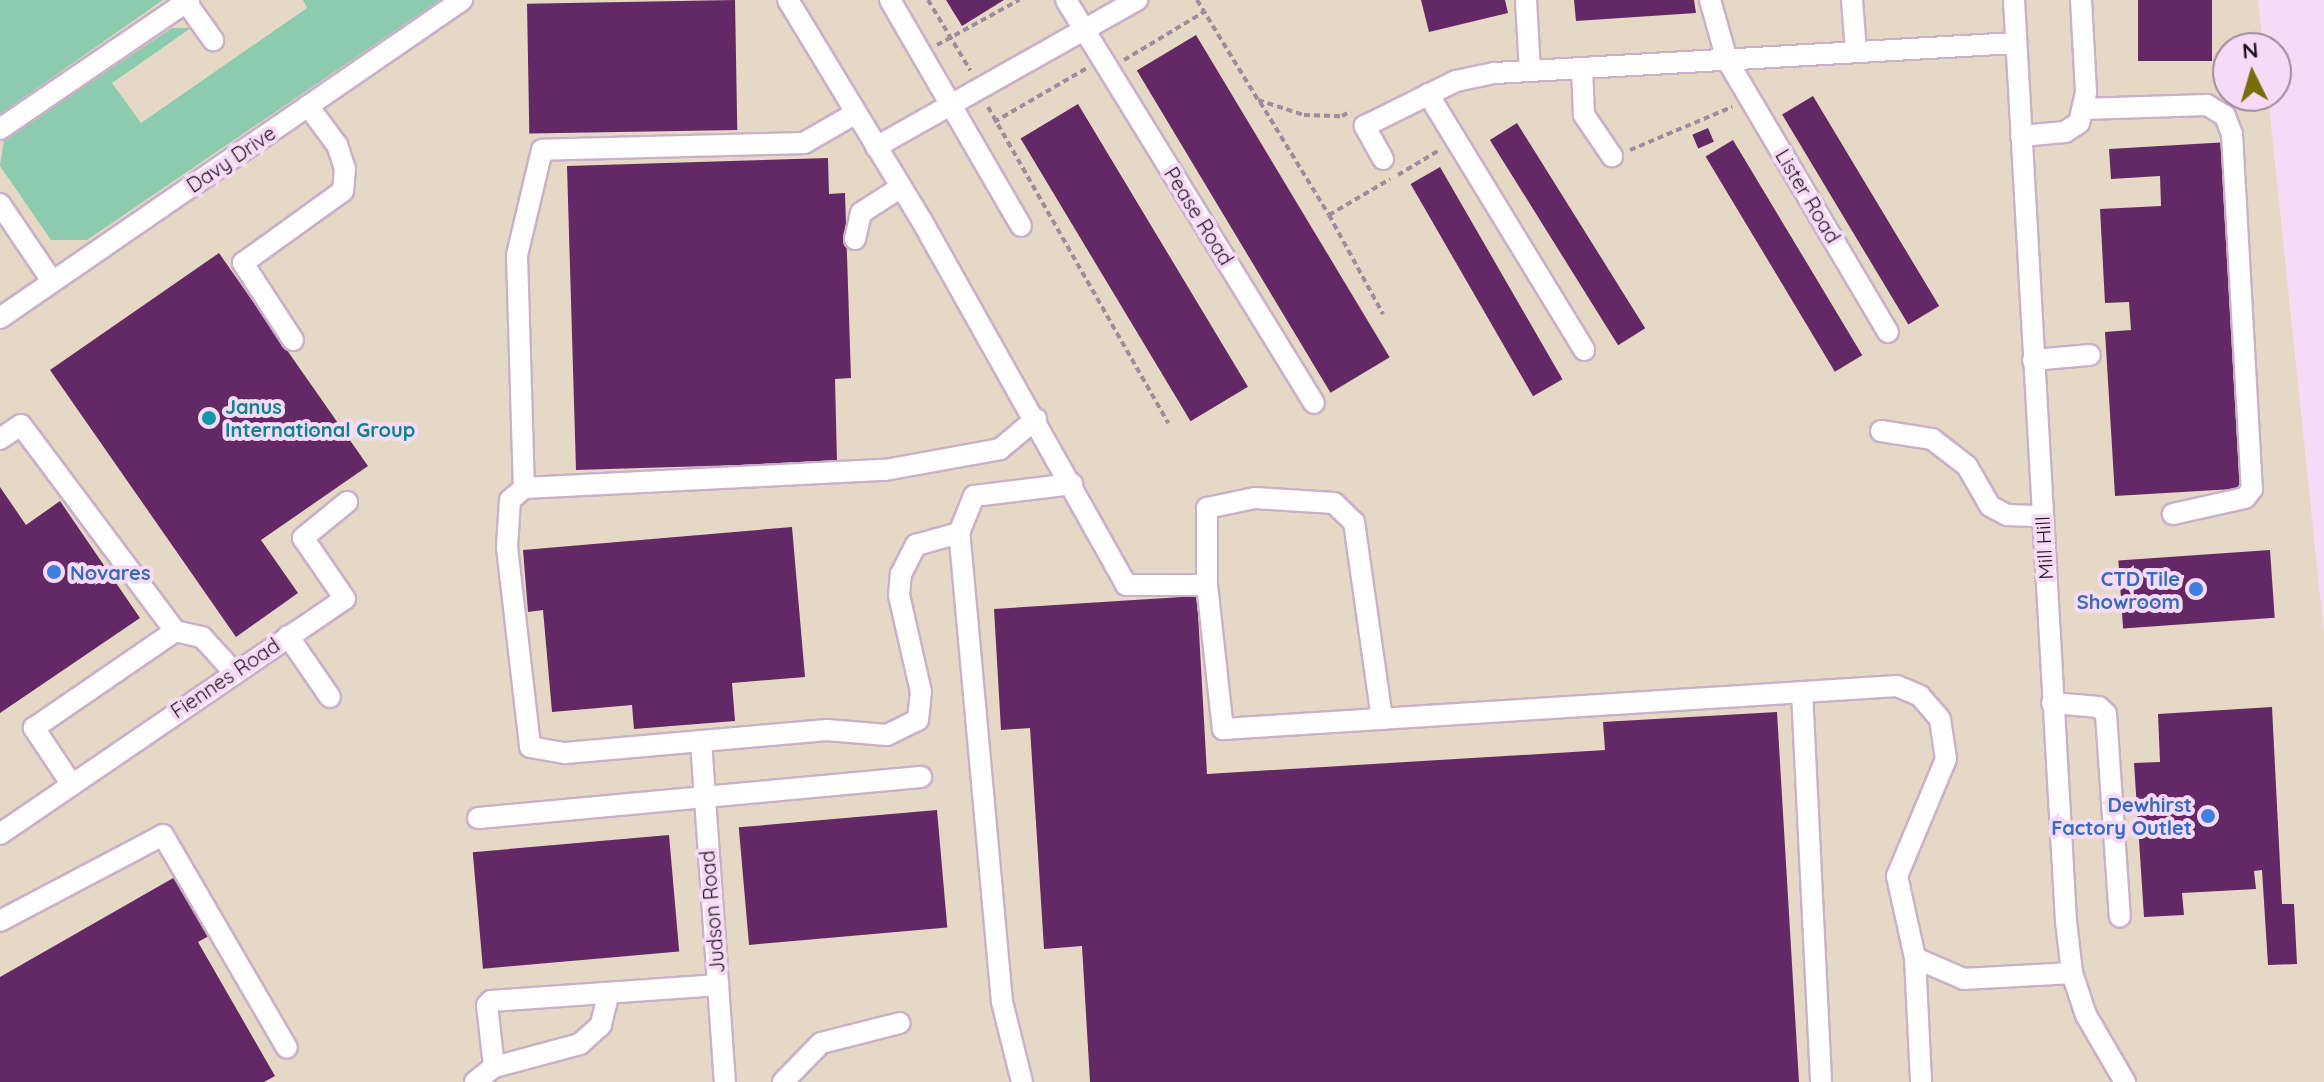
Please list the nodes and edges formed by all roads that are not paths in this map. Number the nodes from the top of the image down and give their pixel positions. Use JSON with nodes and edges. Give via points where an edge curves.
{"nodes":[{"id":1,"x":462,"y":0,"type":"edge"},
{"id":2,"x":788,"y":0,"type":"edge"},
{"id":3,"x":890,"y":0,"type":"edge"},
{"id":4,"x":1066,"y":0,"type":"edge"},
{"id":5,"x":1137,"y":0,"type":"edge"},
{"id":6,"x":1526,"y":0,"type":"edge"},
{"id":7,"x":1710,"y":0,"type":"edge"},
{"id":8,"x":1852,"y":0,"type":"edge"},
{"id":9,"x":2014,"y":0,"type":"edge"},
{"id":10,"x":2081,"y":0,"type":"edge"},
{"id":11,"x":187,"y":1,"type":"edge"},
{"id":12,"x":1084,"y":29,"type":"junction"},
{"id":13,"x":213,"y":40,"type":"dead end"},
{"id":14,"x":2016,"y":43,"type":"junction"},
{"id":15,"x":1856,"y":52,"type":"junction"},
{"id":16,"x":1727,"y":60,"type":"junction"},
{"id":17,"x":1582,"y":68,"type":"junction"},
{"id":18,"x":1530,"y":71,"type":"junction"},
{"id":19,"x":1428,"y":94,"type":"junction"},
{"id":20,"x":949,"y":103,"type":"junction"},
{"id":21,"x":308,"y":106,"type":"junction"},
{"id":22,"x":2083,"y":109,"type":"junction"},
{"id":23,"x":856,"y":113,"type":"junction"},
{"id":24,"x":0,"y":129,"type":"edge"},
{"id":25,"x":2021,"y":136,"type":"junction"},
{"id":26,"x":876,"y":147,"type":"junction"},
{"id":27,"x":1612,"y":156,"type":"road end"},
{"id":28,"x":1383,"y":159,"type":"dead end"},
{"id":29,"x":901,"y":187,"type":"junction"},
{"id":30,"x":0,"y":204,"type":"edge"},
{"id":31,"x":1021,"y":226,"type":"dead end"},
{"id":32,"x":855,"y":239,"type":"dead end"},
{"id":33,"x":52,"y":281,"type":"junction"},
{"id":34,"x":0,"y":318,"type":"edge"},
{"id":35,"x":1888,"y":332,"type":"dead end"},
{"id":36,"x":293,"y":340,"type":"dead end"},
{"id":37,"x":1584,"y":350,"type":"dead end"},
{"id":38,"x":2090,"y":355,"type":"dead end"},
{"id":39,"x":2033,"y":360,"type":"junction"},
{"id":40,"x":1314,"y":403,"type":"dead end"},
{"id":41,"x":1036,"y":419,"type":"junction"},
{"id":42,"x":1881,"y":431,"type":"dead end"},
{"id":43,"x":0,"y":439,"type":"edge"},
{"id":44,"x":1072,"y":484,"type":"junction"},
{"id":45,"x":524,"y":488,"type":"junction"},
{"id":46,"x":347,"y":502,"type":"dead end"},
{"id":47,"x":2173,"y":514,"type":"dead end"},
{"id":48,"x":2042,"y":516,"type":"junction"},
{"id":49,"x":959,"y":533,"type":"junction"},
{"id":50,"x":1207,"y":585,"type":"junction"},
{"id":51,"x":175,"y":631,"type":"junction"},
{"id":52,"x":288,"y":636,"type":"junction"},
{"id":53,"x":233,"y":671,"type":"junction"},
{"id":54,"x":1802,"y":692,"type":"junction"},
{"id":55,"x":330,"y":697,"type":"dead end"},
{"id":56,"x":2052,"y":703,"type":"junction"},
{"id":57,"x":1382,"y":719,"type":"junction"},
{"id":58,"x":701,"y":741,"type":"junction"},
{"id":59,"x":921,"y":777,"type":"dead end"},
{"id":60,"x":72,"y":785,"type":"junction"},
{"id":61,"x":703,"y":799,"type":"junction"},
{"id":62,"x":478,"y":818,"type":"dead end"},
{"id":63,"x":0,"y":834,"type":"edge"},
{"id":64,"x":2120,"y":917,"type":"dead end"},
{"id":65,"x":0,"y":921,"type":"edge"},
{"id":66,"x":1915,"y":958,"type":"junction"},
{"id":67,"x":2072,"y":973,"type":"junction"},
{"id":68,"x":718,"y":985,"type":"junction"},
{"id":69,"x":608,"y":996,"type":"junction"},
{"id":70,"x":900,"y":1023,"type":"dead end"},
{"id":71,"x":287,"y":1048,"type":"dead end"},
{"id":72,"x":494,"y":1067,"type":"junction"},
{"id":73,"x":475,"y":1082,"type":"edge"},
{"id":74,"x":725,"y":1082,"type":"edge"},
{"id":75,"x":783,"y":1082,"type":"edge"},
{"id":76,"x":1022,"y":1082,"type":"edge"},
{"id":77,"x":1821,"y":1082,"type":"edge"},
{"id":78,"x":1921,"y":1082,"type":"edge"},
{"id":79,"x":2125,"y":1082,"type":"edge"}],
"edges":[{"from":1,"to":21,"type":"street","name":"Davy Drive"},
{"from":2,"to":23,"type":"street"},
{"from":3,"to":20,"type":"street"},
{"from":4,"to":12,"type":"street","name":"Pease Road"},
{"from":5,"to":12,"type":"street"},
{"from":6,"to":18,"type":"street"},
{"from":7,"to":16,"type":"street","name":"Lister Road"},
{"from":8,"to":15,"type":"street"},
{"from":9,"to":14,"type":"street","name":"Mill Hill"},
{"from":10,"to":22,"type":"street"},
{"from":11,"to":13,"type":"street"},
{"from":11,"to":24,"type":"street"},
{"from":12,"to":20,"type":"street"},
{"from":12,"to":40,"type":"street","name":"Pease Road"},
{"from":14,"to":15,"type":"street"},
{"from":14,"to":25,"type":"street","name":"Mill Hill"},
{"from":15,"to":16,"type":"street"},
{"from":16,"to":17,"type":"street"},
{"from":16,"to":35,"type":"street","name":"Lister Road"},
{"from":17,"to":18,"type":"street"},
{"from":17,"to":27,"type":"street","via":[[1584,115]]},
{"from":18,"to":19,"type":"street","via":[[1456,81]]},
{"from":19,"to":28,"type":"street","via":[[1365,126]]},
{"from":19,"to":37,"type":"street"},
{"from":20,"to":26,"type":"street"},
{"from":20,"to":31,"type":"street"},
{"from":21,"to":33,"type":"street","name":"Davy Drive"},
{"from":21,"to":36,"type":"street","via":[[337,145],[345,169],[343,191],[243,263]]},
{"from":22,"to":25,"type":"street","via":[[2079,123],[2065,132]]},
{"from":22,"to":47,"type":"street","via":[[2207,105],[2225,116],[2232,134],[2252,489],[2245,498]]},
{"from":23,"to":26,"type":"street"},
{"from":23,"to":45,"type":"street","via":[[804,143],[542,150],[517,255]]},
{"from":25,"to":39,"type":"street","name":"Mill Hill"},
{"from":26,"to":29,"type":"street"},
{"from":29,"to":32,"type":"street","via":[[861,213]]},
{"from":29,"to":41,"type":"street"},
{"from":30,"to":33,"type":"street"},
{"from":33,"to":34,"type":"street","name":"Davy Drive"},
{"from":38,"to":39,"type":"street"},
{"from":39,"to":48,"type":"street","name":"Mill Hill"},
{"from":41,"to":44,"type":"street"},
{"from":41,"to":45,"type":"street","via":[[1000,449],[885,470]]},
{"from":42,"to":48,"type":"street","via":[[1932,439],[1967,466],[1990,506],[2007,515]]},
{"from":43,"to":51,"type":"street","via":[[21,425]]},
{"from":44,"to":49,"type":"street","via":[[974,496]]},
{"from":44,"to":50,"type":"street","via":[[1126,585]]},
{"from":45,"to":58,"type":"street","via":[[510,500],[507,547],[530,747],[565,753]]},
{"from":46,"to":52,"type":"street","name":"Fiennes Road","via":[[303,538],[345,599]]},
{"from":48,"to":56,"type":"street","name":"Mill Hill"},
{"from":49,"to":58,"type":"street","via":[[916,545],[901,574],[899,595],[921,692],[918,720],[887,735],[827,730]]},
{"from":49,"to":76,"type":"street","via":[[1002,1002]]},
{"from":50,"to":57,"type":"street","via":[[1223,729]]},
{"from":50,"to":57,"type":"street","via":[[1207,508],[1255,498],[1334,503],[1354,522]]},
{"from":51,"to":53,"type":"street","via":[[202,637]]},
{"from":51,"to":60,"type":"street","via":[[34,728]]},
{"from":52,"to":53,"type":"street","name":"Fiennes Road"},
{"from":52,"to":55,"type":"street"},
{"from":53,"to":60,"type":"street","name":"Fiennes Road"},
{"from":54,"to":57,"type":"street"},
{"from":54,"to":66,"type":"street","via":[[1897,686],[1920,696],[1940,719],[1946,759],[1897,876]]},
{"from":54,"to":77,"type":"street"},
{"from":56,"to":64,"type":"street","via":[[2099,707],[2106,714]]},
{"from":56,"to":67,"type":"street","name":"Mill Hill"},
{"from":58,"to":61,"type":"street","name":"Judson Road"},
{"from":59,"to":61,"type":"street"},
{"from":60,"to":63,"type":"street","name":"Fiennes Road"},
{"from":61,"to":62,"type":"street"},
{"from":61,"to":68,"type":"street","name":"Judson Road"},
{"from":65,"to":71,"type":"street","via":[[163,835]]},
{"from":66,"to":67,"type":"street","via":[[1964,979]]},
{"from":66,"to":78,"type":"street"},
{"from":67,"to":79,"type":"street","name":"Mill Hill","via":[[2086,1015]]},
{"from":68,"to":69,"type":"street"},
{"from":68,"to":74,"type":"street","name":"Judson Road"},
{"from":69,"to":72,"type":"street","via":[[601,1025],[580,1044]]},
{"from":69,"to":72,"type":"street","via":[[488,1002]]},
{"from":70,"to":75,"type":"street","via":[[821,1043]]},
{"from":72,"to":73,"type":"street"}]}
